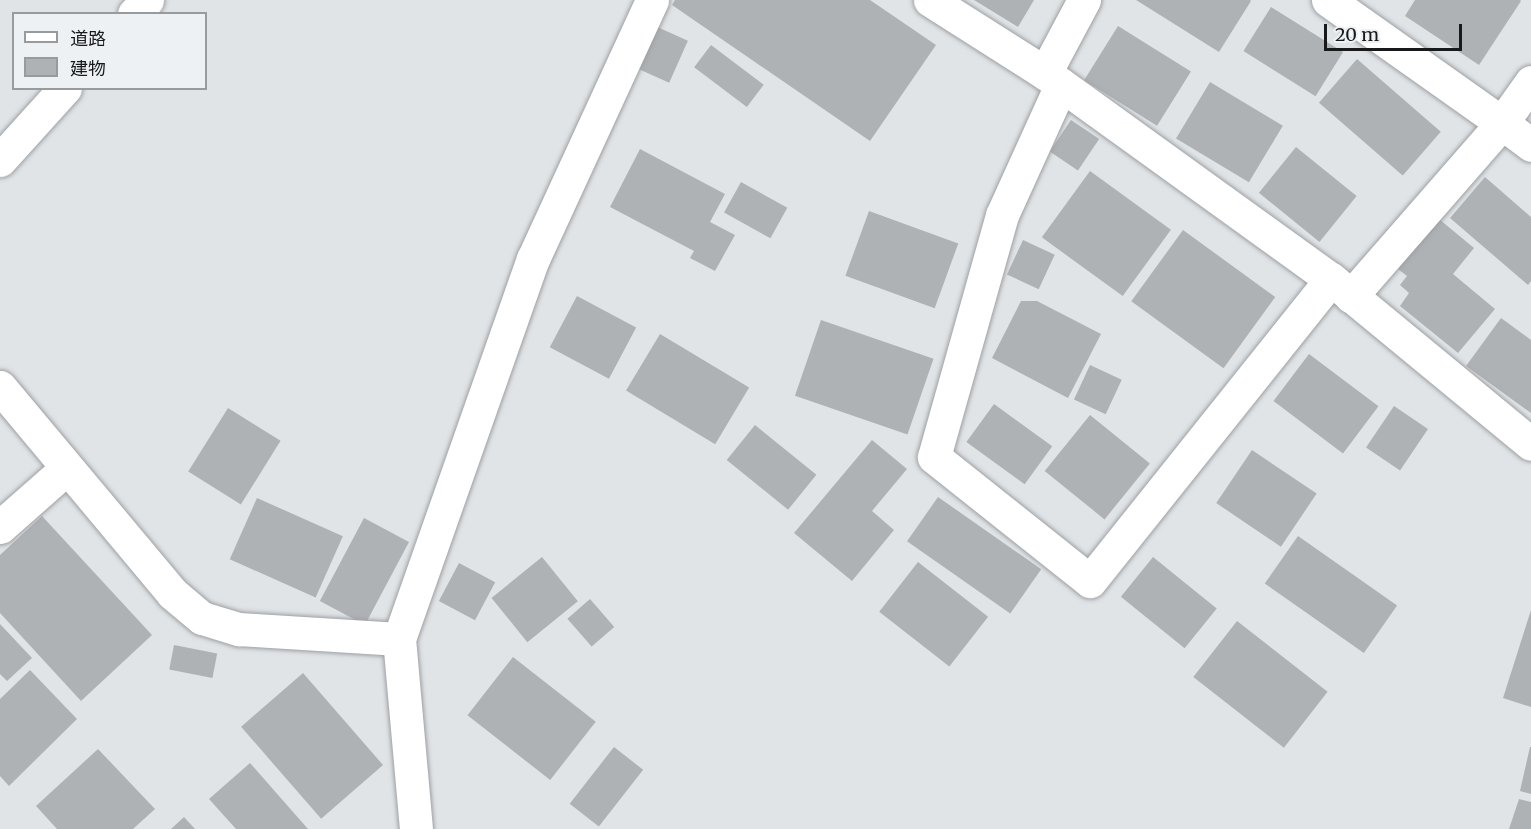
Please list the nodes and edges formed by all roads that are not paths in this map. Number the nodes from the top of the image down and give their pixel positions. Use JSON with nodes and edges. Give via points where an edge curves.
{"nodes":[{"id":1,"x":147,"y":0,"type":"edge"},
{"id":2,"x":652,"y":0,"type":"edge"},
{"id":3,"x":930,"y":0,"type":"edge"},
{"id":4,"x":1084,"y":0,"type":"edge"},
{"id":5,"x":1328,"y":0,"type":"edge"},
{"id":6,"x":136,"y":12,"type":"edge"},
{"id":7,"x":1053,"y":79,"type":"junction"},
{"id":8,"x":1531,"y":82,"type":"edge"},
{"id":9,"x":63,"y":90,"type":"edge"},
{"id":10,"x":1502,"y":123,"type":"junction"},
{"id":11,"x":1531,"y":145,"type":"edge"},
{"id":12,"x":0,"y":160,"type":"edge"},
{"id":13,"x":1341,"y":287,"type":"junction"},
{"id":14,"x":0,"y":387,"type":"edge"},
{"id":15,"x":1531,"y":444,"type":"edge"},
{"id":16,"x":68,"y":468,"type":"junction"},
{"id":17,"x":0,"y":527,"type":"edge"},
{"id":18,"x":399,"y":639,"type":"junction"},
{"id":19,"x":416,"y":829,"type":"edge"}],
"edges":[{"from":1,"to":6,"type":"street"},
{"from":2,"to":18,"type":"street","via":[[533,259]]},
{"from":3,"to":7,"type":"street"},
{"from":4,"to":7,"type":"street"},
{"from":5,"to":10,"type":"street"},
{"from":7,"to":13,"type":"street"},
{"from":7,"to":13,"type":"street","via":[[1002,215],[934,457],[1090,581]]},
{"from":8,"to":10,"type":"street"},
{"from":9,"to":12,"type":"street"},
{"from":10,"to":11,"type":"street"},
{"from":10,"to":13,"type":"street"},
{"from":13,"to":15,"type":"street"},
{"from":14,"to":16,"type":"street"},
{"from":16,"to":17,"type":"street"},
{"from":16,"to":18,"type":"street","via":[[172,593],[202,618],[239,629]]},
{"from":18,"to":19,"type":"street"}]}
